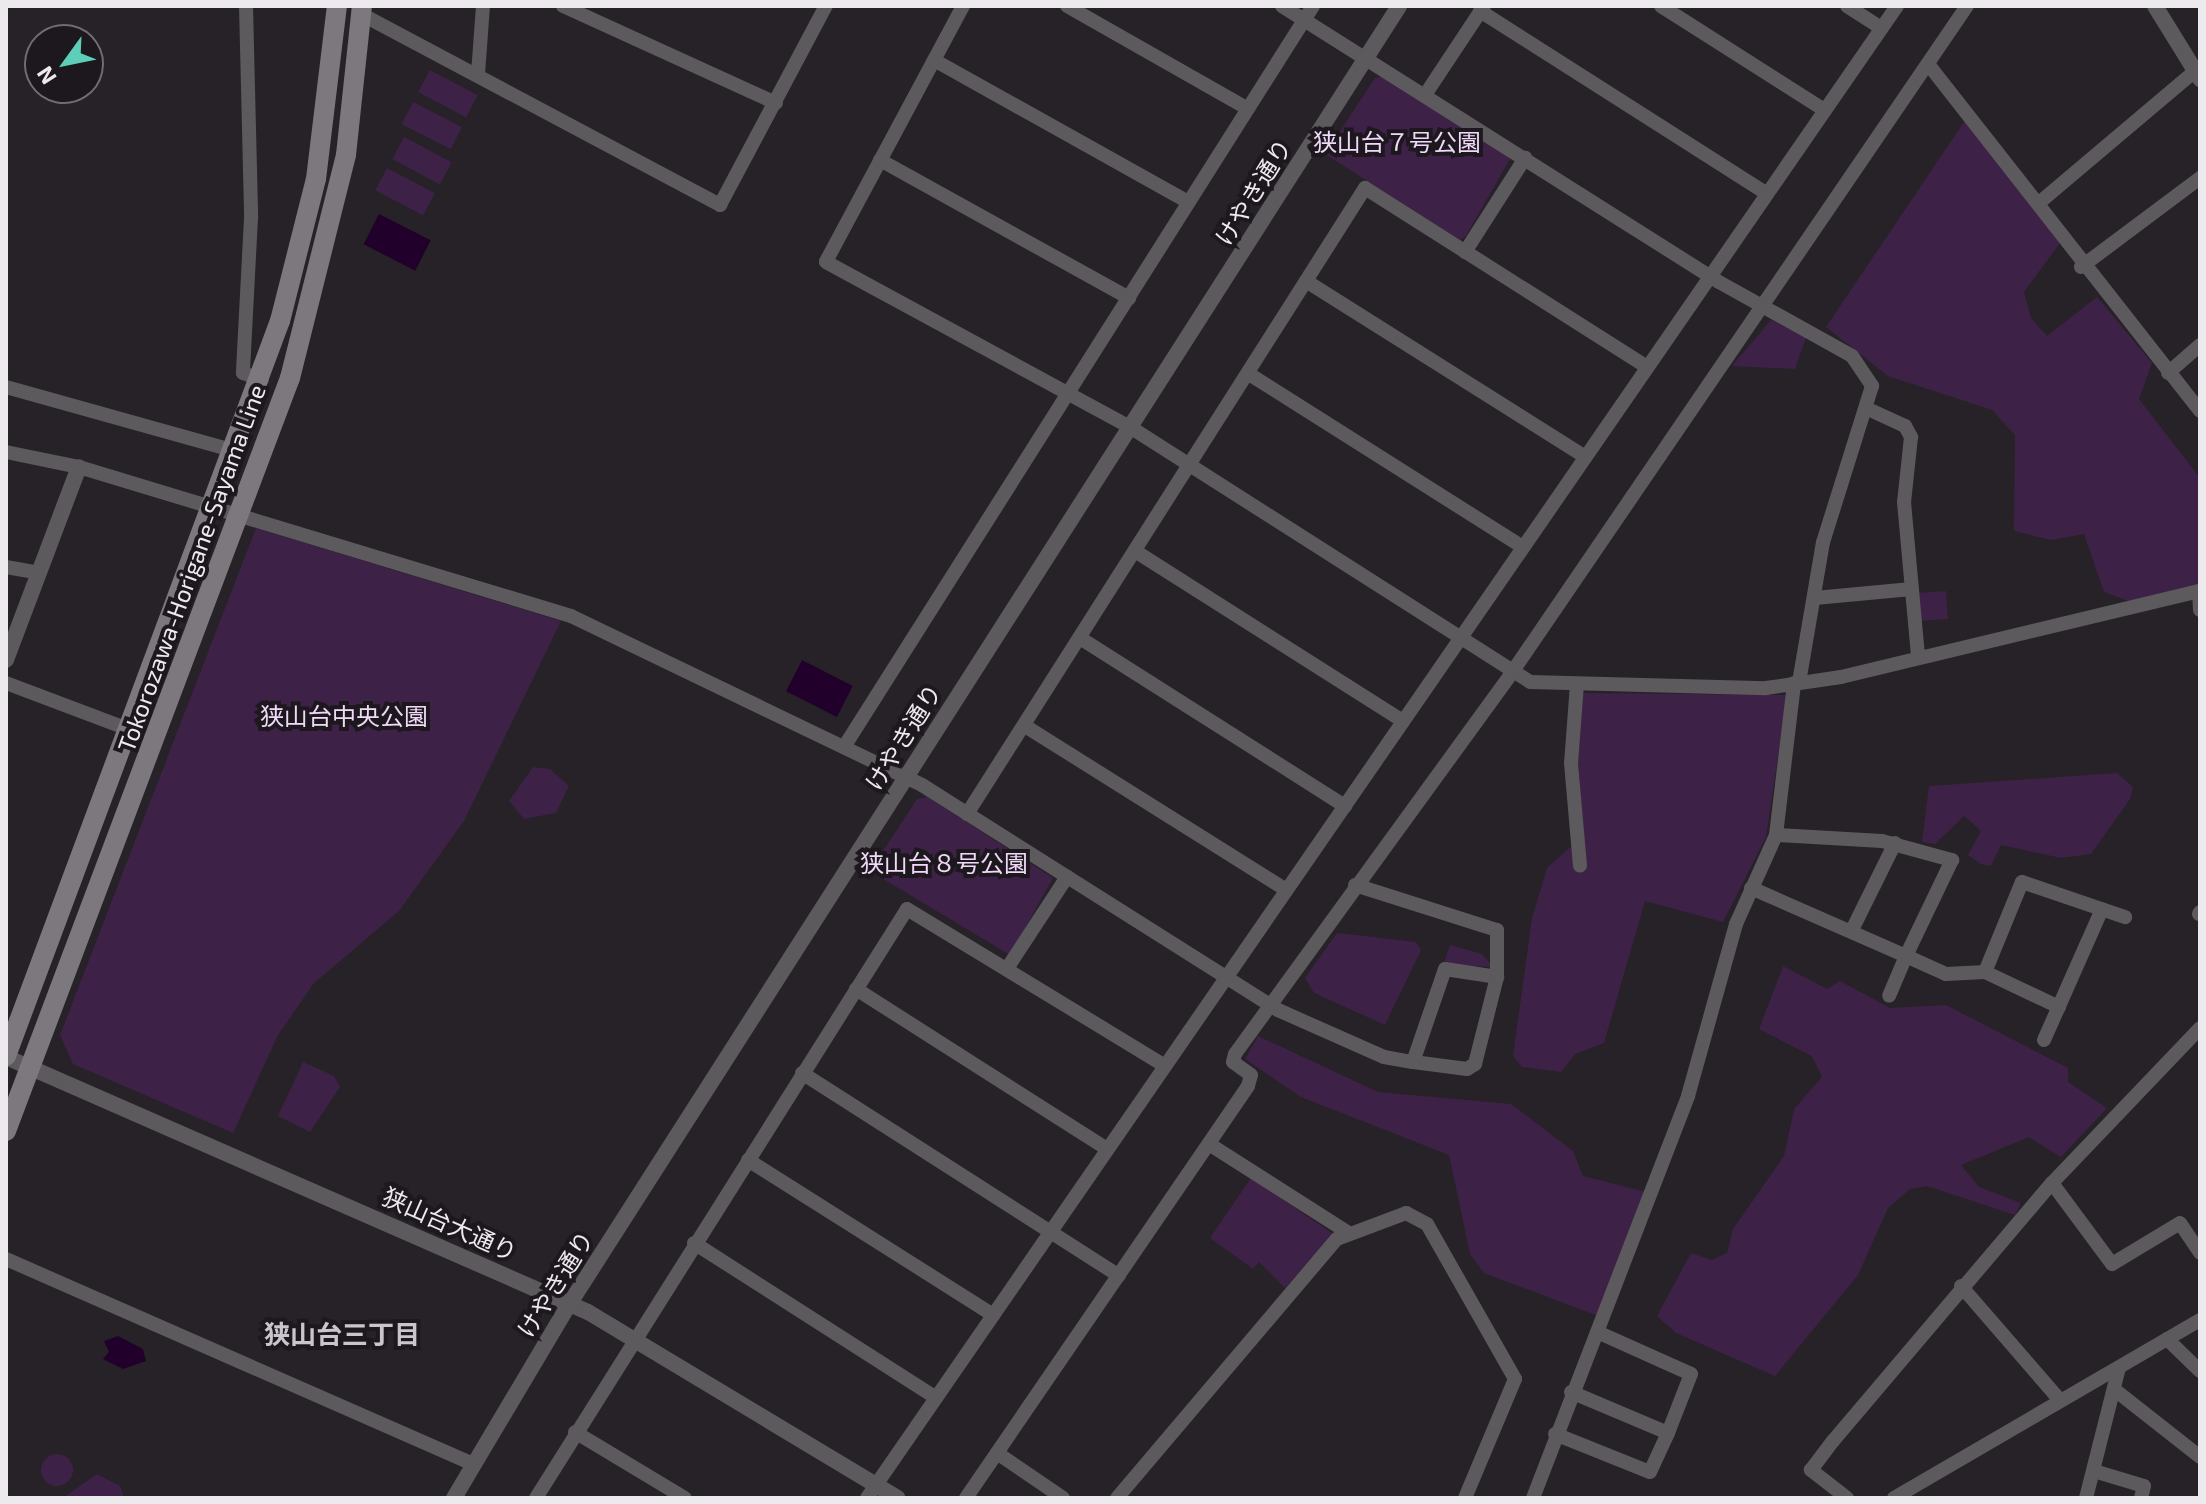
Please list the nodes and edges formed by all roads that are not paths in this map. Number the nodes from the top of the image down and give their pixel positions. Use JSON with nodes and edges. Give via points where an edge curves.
{"nodes":[{"id":1,"x":246,"y":6,"type":"edge"},
{"id":2,"x":337,"y":6,"type":"edge"},
{"id":3,"x":483,"y":6,"type":"edge"},
{"id":4,"x":563,"y":6,"type":"edge"},
{"id":5,"x":826,"y":6,"type":"edge"},
{"id":6,"x":963,"y":6,"type":"edge"},
{"id":7,"x":1067,"y":6,"type":"edge"},
{"id":8,"x":1282,"y":6,"type":"edge"},
{"id":9,"x":1313,"y":6,"type":"edge"},
{"id":10,"x":1399,"y":6,"type":"edge"},
{"id":11,"x":1661,"y":6,"type":"edge"},
{"id":12,"x":1847,"y":6,"type":"edge"},
{"id":13,"x":1897,"y":6,"type":"edge"},
{"id":14,"x":1967,"y":6,"type":"edge"},
{"id":15,"x":2155,"y":6,"type":"edge"},
{"id":16,"x":1482,"y":9,"type":"edge"},
{"id":17,"x":362,"y":10,"type":"edge"},
{"id":18,"x":1304,"y":19,"type":"junction"},
{"id":19,"x":1881,"y":28,"type":"junction"},
{"id":20,"x":1365,"y":58,"type":"junction"},
{"id":21,"x":934,"y":60,"type":"junction"},
{"id":22,"x":1928,"y":64,"type":"junction"},
{"id":23,"x":478,"y":74,"type":"junction"},
{"id":24,"x":2198,"y":75,"type":"edge"},
{"id":25,"x":1425,"y":95,"type":"junction"},
{"id":26,"x":776,"y":103,"type":"junction"},
{"id":27,"x":1248,"y":109,"type":"junction"},
{"id":28,"x":1824,"y":110,"type":"junction"},
{"id":29,"x":1525,"y":158,"type":"junction"},
{"id":30,"x":880,"y":160,"type":"junction"},
{"id":31,"x":2200,"y":178,"type":"edge"},
{"id":32,"x":1767,"y":194,"type":"junction"},
{"id":33,"x":1188,"y":202,"type":"junction"},
{"id":34,"x":2040,"y":202,"type":"junction"},
{"id":35,"x":1465,"y":252,"type":"junction"},
{"id":36,"x":2081,"y":267,"type":"junction"},
{"id":37,"x":1710,"y":276,"type":"junction"},
{"id":38,"x":1306,"y":281,"type":"junction"},
{"id":39,"x":1129,"y":298,"type":"junction"},
{"id":40,"x":1759,"y":305,"type":"junction"},
{"id":41,"x":2200,"y":345,"type":"edge"},
{"id":42,"x":1647,"y":367,"type":"junction"},
{"id":43,"x":2168,"y":373,"type":"junction"},
{"id":44,"x":1249,"y":374,"type":"junction"},
{"id":45,"x":262,"y":380,"type":"junction"},
{"id":46,"x":6,"y":387,"type":"edge"},
{"id":47,"x":1067,"y":392,"type":"junction"},
{"id":48,"x":1868,"y":409,"type":"junction"},
{"id":49,"x":2200,"y":411,"type":"edge"},
{"id":50,"x":1130,"y":427,"type":"junction"},
{"id":51,"x":235,"y":451,"type":"junction"},
{"id":52,"x":6,"y":452,"type":"edge"},
{"id":53,"x":1585,"y":457,"type":"junction"},
{"id":54,"x":1189,"y":464,"type":"junction"},
{"id":55,"x":79,"y":467,"type":"junction"},
{"id":56,"x":213,"y":509,"type":"junction"},
{"id":57,"x":238,"y":516,"type":"junction"},
{"id":58,"x":1523,"y":547,"type":"junction"},
{"id":59,"x":1135,"y":551,"type":"junction"},
{"id":60,"x":6,"y":567,"type":"edge"},
{"id":61,"x":39,"y":573,"type":"junction"},
{"id":62,"x":1912,"y":589,"type":"junction"},
{"id":63,"x":2199,"y":591,"type":"edge"},
{"id":64,"x":1815,"y":598,"type":"junction"},
{"id":65,"x":2200,"y":610,"type":"edge"},
{"id":66,"x":1461,"y":637,"type":"junction"},
{"id":67,"x":1080,"y":638,"type":"junction"},
{"id":68,"x":1918,"y":655,"type":"junction"},
{"id":69,"x":6,"y":660,"type":"edge"},
{"id":70,"x":1513,"y":671,"type":"junction"},
{"id":71,"x":1796,"y":682,"type":"junction"},
{"id":72,"x":6,"y":683,"type":"edge"},
{"id":73,"x":1577,"y":684,"type":"junction"},
{"id":74,"x":1403,"y":721,"type":"junction"},
{"id":75,"x":1025,"y":726,"type":"junction"},
{"id":76,"x":133,"y":731,"type":"junction"},
{"id":77,"x":844,"y":747,"type":"junction"},
{"id":78,"x":907,"y":777,"type":"junction"},
{"id":79,"x":1345,"y":806,"type":"junction"},
{"id":80,"x":967,"y":814,"type":"junction"},
{"id":81,"x":1776,"y":835,"type":"junction"},
{"id":82,"x":1895,"y":843,"type":"junction"},
{"id":83,"x":1580,"y":866,"type":"dead end"},
{"id":84,"x":1067,"y":877,"type":"junction"},
{"id":85,"x":1355,"y":885,"type":"junction"},
{"id":86,"x":1751,"y":888,"type":"junction"},
{"id":87,"x":1286,"y":890,"type":"junction"},
{"id":88,"x":2102,"y":909,"type":"junction"},
{"id":89,"x":2125,"y":917,"type":"dead end"},
{"id":90,"x":1852,"y":930,"type":"junction"},
{"id":91,"x":1906,"y":956,"type":"junction"},
{"id":92,"x":1008,"y":967,"type":"junction"},
{"id":93,"x":1985,"y":972,"type":"junction"},
{"id":94,"x":1497,"y":977,"type":"junction"},
{"id":95,"x":1225,"y":978,"type":"junction"},
{"id":96,"x":856,"y":989,"type":"junction"},
{"id":97,"x":1889,"y":996,"type":"dead end"},
{"id":98,"x":1270,"y":1006,"type":"junction"},
{"id":99,"x":2059,"y":1007,"type":"junction"},
{"id":100,"x":2200,"y":1028,"type":"edge"},
{"id":101,"x":2044,"y":1040,"type":"dead end"},
{"id":102,"x":6,"y":1057,"type":"edge"},
{"id":103,"x":1413,"y":1062,"type":"junction"},
{"id":104,"x":1165,"y":1066,"type":"junction"},
{"id":105,"x":30,"y":1067,"type":"junction"},
{"id":106,"x":802,"y":1073,"type":"junction"},
{"id":107,"x":6,"y":1131,"type":"edge"},
{"id":108,"x":1209,"y":1144,"type":"junction"},
{"id":109,"x":1107,"y":1149,"type":"junction"},
{"id":110,"x":748,"y":1160,"type":"junction"},
{"id":111,"x":2052,"y":1183,"type":"junction"},
{"id":112,"x":1050,"y":1232,"type":"junction"},
{"id":113,"x":1347,"y":1232,"type":"junction"},
{"id":114,"x":694,"y":1243,"type":"junction"},
{"id":115,"x":2200,"y":1253,"type":"edge"},
{"id":116,"x":6,"y":1259,"type":"edge"},
{"id":117,"x":1119,"y":1276,"type":"junction"},
{"id":118,"x":1961,"y":1286,"type":"junction"},
{"id":119,"x":570,"y":1303,"type":"junction"},
{"id":120,"x":993,"y":1315,"type":"junction"},
{"id":121,"x":2200,"y":1320,"type":"edge"},
{"id":122,"x":1597,"y":1332,"type":"junction"},
{"id":123,"x":633,"y":1338,"type":"junction"},
{"id":124,"x":2167,"y":1339,"type":"junction"},
{"id":125,"x":2119,"y":1368,"type":"junction"},
{"id":126,"x":2200,"y":1371,"type":"edge"},
{"id":127,"x":2115,"y":1390,"type":"junction"},
{"id":128,"x":1571,"y":1392,"type":"junction"},
{"id":129,"x":936,"y":1398,"type":"junction"},
{"id":130,"x":2059,"y":1399,"type":"junction"},
{"id":131,"x":575,"y":1432,"type":"junction"},
{"id":132,"x":1668,"y":1433,"type":"junction"},
{"id":133,"x":1555,"y":1434,"type":"junction"},
{"id":134,"x":997,"y":1453,"type":"junction"},
{"id":135,"x":2200,"y":1457,"type":"edge"},
{"id":136,"x":473,"y":1464,"type":"junction"},
{"id":137,"x":2094,"y":1471,"type":"junction"},
{"id":138,"x":871,"y":1491,"type":"edge"},
{"id":139,"x":1901,"y":1496,"type":"edge"},
{"id":140,"x":1536,"y":1497,"type":"edge"},
{"id":141,"x":454,"y":1498,"type":"edge"},
{"id":142,"x":536,"y":1498,"type":"edge"},
{"id":143,"x":685,"y":1498,"type":"edge"},
{"id":144,"x":897,"y":1498,"type":"edge"},
{"id":145,"x":966,"y":1498,"type":"edge"},
{"id":146,"x":1063,"y":1498,"type":"edge"},
{"id":147,"x":1117,"y":1498,"type":"edge"},
{"id":148,"x":1465,"y":1498,"type":"edge"},
{"id":149,"x":1847,"y":1498,"type":"edge"},
{"id":150,"x":2086,"y":1498,"type":"edge"},
{"id":151,"x":2141,"y":1498,"type":"edge"}],
"edges":[{"from":1,"to":45,"type":"street","via":[[251,218],[243,373]]},
{"from":2,"to":45,"type":"main road","name":"Tokorozawa-Horigane-Sayama Line","via":[[316,179]]},
{"from":3,"to":23,"type":"street"},
{"from":4,"to":26,"type":"street"},
{"from":5,"to":26,"type":"street"},
{"from":6,"to":21,"type":"street"},
{"from":7,"to":27,"type":"street"},
{"from":8,"to":18,"type":"street"},
{"from":9,"to":18,"type":"street"},
{"from":10,"to":20,"type":"street","name":"けやき通り"},
{"from":11,"to":28,"type":"street"},
{"from":12,"to":19,"type":"street"},
{"from":13,"to":19,"type":"street"},
{"from":14,"to":22,"type":"street"},
{"from":15,"to":24,"type":"street"},
{"from":16,"to":25,"type":"street"},
{"from":16,"to":32,"type":"street"},
{"from":17,"to":23,"type":"street"},
{"from":17,"to":57,"type":"main road","name":"Tokorozawa-Horigane-Sayama Line","via":[[330,235],[290,378]]},
{"from":18,"to":20,"type":"street"},
{"from":18,"to":27,"type":"street"},
{"from":19,"to":28,"type":"street"},
{"from":20,"to":25,"type":"street"},
{"from":20,"to":50,"type":"street","name":"けやき通り"},
{"from":21,"to":30,"type":"street"},
{"from":21,"to":33,"type":"street"},
{"from":22,"to":34,"type":"street"},
{"from":22,"to":40,"type":"street"},
{"from":23,"to":26,"type":"street","via":[[720,205]]},
{"from":24,"to":34,"type":"street"},
{"from":25,"to":29,"type":"street"},
{"from":27,"to":33,"type":"street"},
{"from":28,"to":32,"type":"street"},
{"from":29,"to":35,"type":"street"},
{"from":29,"to":37,"type":"street"},
{"from":30,"to":39,"type":"street"},
{"from":30,"to":47,"type":"street","via":[[826,262]]},
{"from":31,"to":36,"type":"street"},
{"from":32,"to":37,"type":"street"},
{"from":33,"to":39,"type":"street"},
{"from":34,"to":36,"type":"street"},
{"from":35,"to":38,"type":"street","via":[[1365,188]]},
{"from":35,"to":42,"type":"street"},
{"from":36,"to":43,"type":"street"},
{"from":37,"to":40,"type":"street"},
{"from":37,"to":42,"type":"street"},
{"from":38,"to":44,"type":"street"},
{"from":38,"to":53,"type":"street"},
{"from":39,"to":47,"type":"street"},
{"from":40,"to":48,"type":"street","via":[[1852,356],[1872,386]]},
{"from":40,"to":70,"type":"street"},
{"from":41,"to":43,"type":"street"},
{"from":42,"to":53,"type":"street"},
{"from":43,"to":49,"type":"street"},
{"from":44,"to":54,"type":"street"},
{"from":44,"to":58,"type":"street"},
{"from":45,"to":51,"type":"main road","name":"Tokorozawa-Horigane-Sayama Line"},
{"from":46,"to":51,"type":"street"},
{"from":47,"to":50,"type":"street"},
{"from":47,"to":77,"type":"street"},
{"from":48,"to":62,"type":"street","via":[[1905,426],[1911,437],[1904,502]]},
{"from":48,"to":64,"type":"street","via":[[1823,542]]},
{"from":50,"to":54,"type":"street"},
{"from":50,"to":78,"type":"street","name":"けやき通り"},
{"from":51,"to":56,"type":"main road","name":"Tokorozawa-Horigane-Sayama Line"},
{"from":52,"to":55,"type":"street"},
{"from":53,"to":58,"type":"street"},
{"from":54,"to":59,"type":"street"},
{"from":54,"to":66,"type":"street"},
{"from":55,"to":56,"type":"street"},
{"from":55,"to":61,"type":"street"},
{"from":56,"to":57,"type":"street"},
{"from":56,"to":76,"type":"main road","name":"Tokorozawa-Horigane-Sayama Line"},
{"from":57,"to":77,"type":"street","via":[[571,616]]},
{"from":57,"to":105,"type":"main road","name":"Tokorozawa-Horigane-Sayama Line"},
{"from":58,"to":66,"type":"street"},
{"from":59,"to":67,"type":"street"},
{"from":59,"to":74,"type":"street"},
{"from":60,"to":61,"type":"street"},
{"from":61,"to":69,"type":"street"},
{"from":62,"to":64,"type":"street"},
{"from":62,"to":68,"type":"street"},
{"from":63,"to":65,"type":"street"},
{"from":63,"to":68,"type":"street"},
{"from":64,"to":71,"type":"street"},
{"from":66,"to":70,"type":"street"},
{"from":66,"to":74,"type":"street"},
{"from":67,"to":75,"type":"street"},
{"from":67,"to":79,"type":"street"},
{"from":68,"to":71,"type":"street"},
{"from":70,"to":73,"type":"street","via":[[1539,685]]},
{"from":70,"to":85,"type":"street"},
{"from":71,"to":73,"type":"street"},
{"from":71,"to":81,"type":"street"},
{"from":72,"to":76,"type":"street"},
{"from":73,"to":83,"type":"street","via":[[1571,763]]},
{"from":74,"to":79,"type":"street"},
{"from":75,"to":80,"type":"street"},
{"from":75,"to":87,"type":"street"},
{"from":76,"to":102,"type":"main road","name":"Tokorozawa-Horigane-Sayama Line"},
{"from":77,"to":78,"type":"street"},
{"from":78,"to":80,"type":"street"},
{"from":78,"to":119,"type":"street","name":"けやき通り"},
{"from":79,"to":87,"type":"street"},
{"from":80,"to":84,"type":"street"},
{"from":81,"to":82,"type":"street"},
{"from":81,"to":86,"type":"street"},
{"from":82,"to":90,"type":"street"},
{"from":82,"to":91,"type":"street","via":[[1952,860]]},
{"from":84,"to":92,"type":"street"},
{"from":84,"to":95,"type":"street"},
{"from":85,"to":94,"type":"street","via":[[1497,930]]},
{"from":85,"to":98,"type":"street"},
{"from":86,"to":90,"type":"street"},
{"from":86,"to":122,"type":"street","via":[[1688,1096]]},
{"from":87,"to":95,"type":"street"},
{"from":88,"to":89,"type":"street"},
{"from":88,"to":93,"type":"street","via":[[2022,882]]},
{"from":88,"to":99,"type":"street"},
{"from":90,"to":91,"type":"street"},
{"from":91,"to":93,"type":"street","via":[[1946,974]]},
{"from":91,"to":97,"type":"street"},
{"from":92,"to":96,"type":"street","via":[[910,907]]},
{"from":92,"to":104,"type":"street"},
{"from":93,"to":99,"type":"street"},
{"from":94,"to":103,"type":"street","via":[[1445,969]]},
{"from":94,"to":103,"type":"street","via":[[1475,1064]]},
{"from":95,"to":98,"type":"street"},
{"from":95,"to":104,"type":"street"},
{"from":96,"to":106,"type":"street"},
{"from":96,"to":109,"type":"street"},
{"from":98,"to":103,"type":"street","via":[[1384,1057]]},
{"from":98,"to":108,"type":"street","via":[[1233,1057],[1251,1078]]},
{"from":99,"to":101,"type":"street"},
{"from":100,"to":111,"type":"street"},
{"from":102,"to":105,"type":"street","name":"狭山台大通り"},
{"from":104,"to":109,"type":"street"},
{"from":105,"to":107,"type":"main road","name":"Tokorozawa-Horigane-Sayama Line"},
{"from":105,"to":119,"type":"street","name":"狭山台大通り"},
{"from":106,"to":110,"type":"street"},
{"from":106,"to":112,"type":"street"},
{"from":108,"to":113,"type":"street"},
{"from":108,"to":117,"type":"street"},
{"from":109,"to":112,"type":"street"},
{"from":110,"to":114,"type":"street"},
{"from":110,"to":120,"type":"street"},
{"from":111,"to":115,"type":"street","via":[[2112,1264],[2180,1223]]},
{"from":111,"to":118,"type":"street"},
{"from":112,"to":117,"type":"street"},
{"from":112,"to":120,"type":"street"},
{"from":113,"to":147,"type":"street"},
{"from":113,"to":148,"type":"street","via":[[1406,1213],[1421,1217],[1511,1363],[1514,1394]]},
{"from":114,"to":123,"type":"street"},
{"from":114,"to":129,"type":"street"},
{"from":116,"to":136,"type":"street"},
{"from":117,"to":134,"type":"street"},
{"from":118,"to":130,"type":"street"},
{"from":118,"to":149,"type":"street","via":[[1811,1470]]},
{"from":119,"to":123,"type":"street","name":"狭山台大通り"},
{"from":119,"to":136,"type":"street","name":"けやき通り"},
{"from":120,"to":129,"type":"street"},
{"from":121,"to":124,"type":"street"},
{"from":122,"to":128,"type":"street"},
{"from":122,"to":132,"type":"street","via":[[1691,1374]]},
{"from":123,"to":131,"type":"street"},
{"from":123,"to":138,"type":"street","name":"狭山台大通り"},
{"from":124,"to":125,"type":"street"},
{"from":124,"to":126,"type":"street"},
{"from":125,"to":127,"type":"street"},
{"from":125,"to":130,"type":"street"},
{"from":127,"to":135,"type":"street"},
{"from":127,"to":137,"type":"street"},
{"from":128,"to":132,"type":"street"},
{"from":128,"to":133,"type":"street"},
{"from":129,"to":138,"type":"street"},
{"from":130,"to":139,"type":"street"},
{"from":131,"to":142,"type":"street"},
{"from":131,"to":143,"type":"street"},
{"from":132,"to":133,"type":"street","via":[[1650,1472]]},
{"from":133,"to":140,"type":"street"},
{"from":134,"to":145,"type":"street"},
{"from":134,"to":146,"type":"street"},
{"from":136,"to":141,"type":"street","name":"けやき通り"},
{"from":137,"to":150,"type":"street"},
{"from":137,"to":151,"type":"street","via":[[2144,1486]]},
{"from":138,"to":144,"type":"street","name":"狭山台大通り"}]}
